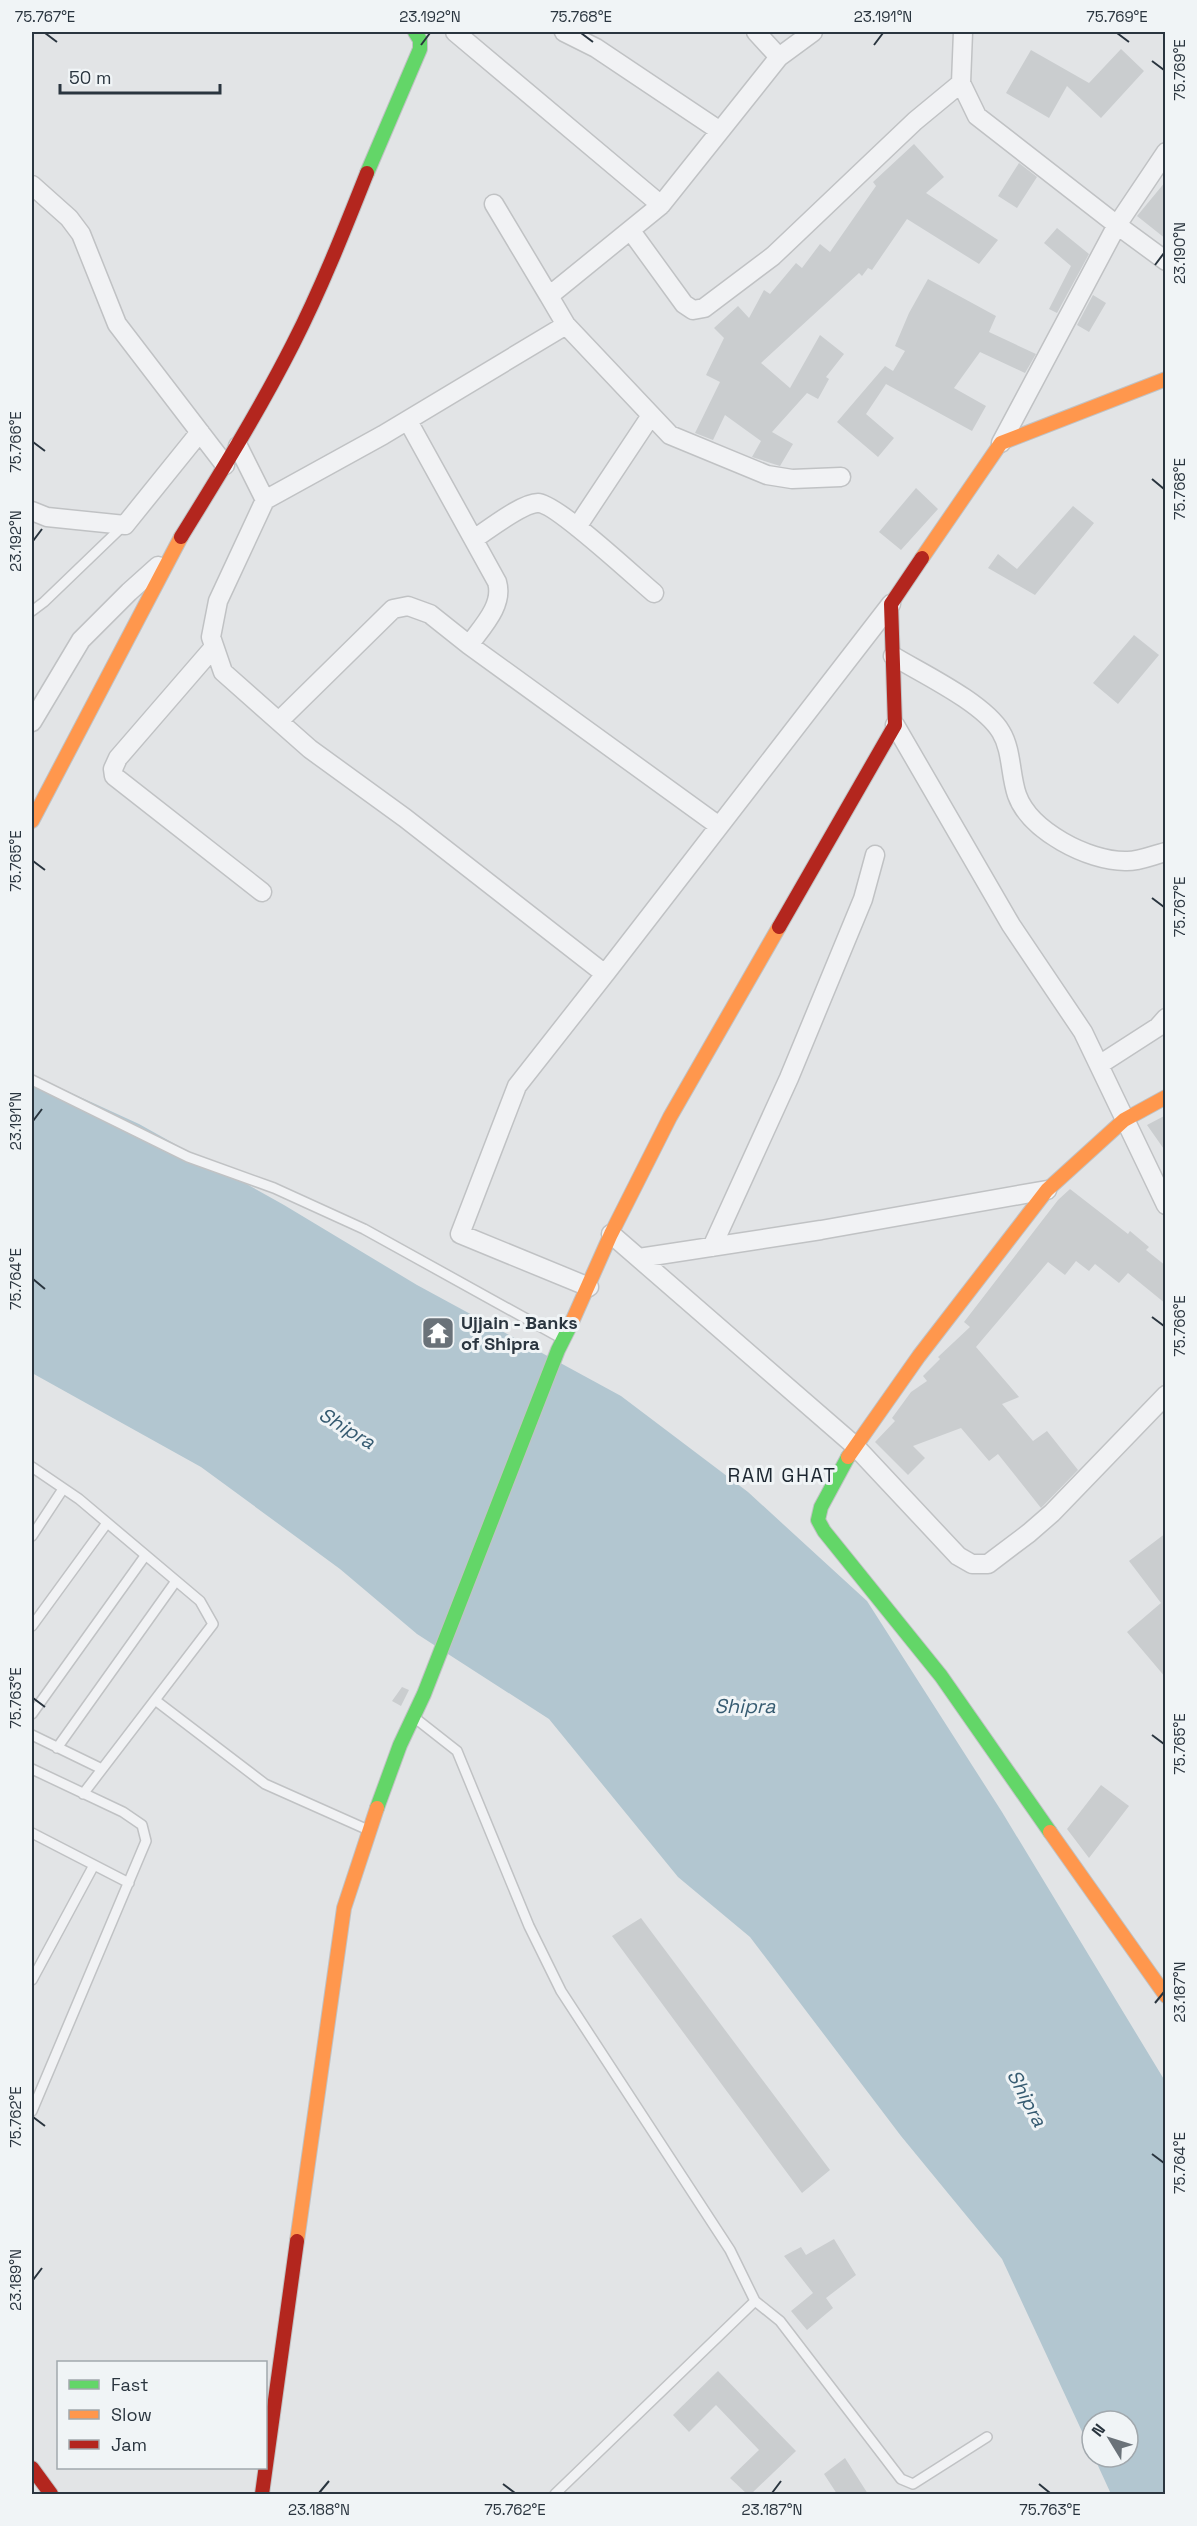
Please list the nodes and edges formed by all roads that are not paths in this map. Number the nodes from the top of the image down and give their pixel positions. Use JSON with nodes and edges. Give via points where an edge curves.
{"nodes":[{"id":1,"x":455,"y":32,"type":"edge"},
{"id":2,"x":564,"y":32,"type":"edge"},
{"id":3,"x":756,"y":32,"type":"edge"},
{"id":4,"x":813,"y":32,"type":"edge"},
{"id":5,"x":963,"y":32,"type":"edge"},
{"id":6,"x":420,"y":34,"type":"edge"},
{"id":7,"x":779,"y":57,"type":"junction"},
{"id":8,"x":961,"y":82,"type":"junction"},
{"id":9,"x":720,"y":131,"type":"junction"},
{"id":10,"x":1166,"y":152,"type":"edge"},
{"id":11,"x":32,"y":185,"type":"edge"},
{"id":12,"x":494,"y":204,"type":"dead end"},
{"id":13,"x":661,"y":205,"type":"junction"},
{"id":14,"x":1117,"y":225,"type":"junction"},
{"id":15,"x":631,"y":231,"type":"junction"},
{"id":16,"x":1166,"y":261,"type":"edge"},
{"id":17,"x":549,"y":296,"type":"junction"},
{"id":18,"x":566,"y":325,"type":"junction"},
{"id":19,"x":1166,"y":379,"type":"edge"},
{"id":20,"x":650,"y":417,"type":"junction"},
{"id":21,"x":408,"y":421,"type":"junction"},
{"id":22,"x":200,"y":432,"type":"junction"},
{"id":23,"x":1001,"y":443,"type":"junction"},
{"id":24,"x":238,"y":446,"type":"junction"},
{"id":25,"x":225,"y":465,"type":"junction"},
{"id":26,"x":841,"y":477,"type":"dead end"},
{"id":27,"x":265,"y":500,"type":"junction"},
{"id":28,"x":32,"y":511,"type":"edge"},
{"id":29,"x":125,"y":525,"type":"junction"},
{"id":30,"x":577,"y":527,"type":"junction"},
{"id":31,"x":474,"y":539,"type":"junction"},
{"id":32,"x":170,"y":555,"type":"junction"},
{"id":33,"x":654,"y":593,"type":"dead end"},
{"id":34,"x":891,"y":604,"type":"junction"},
{"id":35,"x":32,"y":610,"type":"edge"},
{"id":36,"x":469,"y":645,"type":"junction"},
{"id":37,"x":214,"y":647,"type":"junction"},
{"id":38,"x":893,"y":656,"type":"junction"},
{"id":39,"x":279,"y":721,"type":"junction"},
{"id":40,"x":32,"y":722,"type":"edge"},
{"id":41,"x":895,"y":725,"type":"junction"},
{"id":42,"x":32,"y":822,"type":"edge"},
{"id":43,"x":719,"y":826,"type":"junction"},
{"id":44,"x":1166,"y":852,"type":"edge"},
{"id":45,"x":875,"y":855,"type":"dead end"},
{"id":46,"x":262,"y":892,"type":"dead end"},
{"id":47,"x":605,"y":974,"type":"junction"},
{"id":48,"x":1166,"y":1018,"type":"edge"},
{"id":49,"x":1099,"y":1065,"type":"junction"},
{"id":50,"x":32,"y":1080,"type":"edge"},
{"id":51,"x":1166,"y":1096,"type":"edge"},
{"id":52,"x":1124,"y":1119,"type":"junction"},
{"id":53,"x":1047,"y":1190,"type":"junction"},
{"id":54,"x":1166,"y":1205,"type":"edge"},
{"id":55,"x":611,"y":1234,"type":"junction"},
{"id":56,"x":712,"y":1247,"type":"junction"},
{"id":57,"x":639,"y":1258,"type":"junction"},
{"id":58,"x":589,"y":1287,"type":"junction"},
{"id":59,"x":560,"y":1344,"type":"junction"},
{"id":60,"x":1166,"y":1395,"type":"edge"},
{"id":61,"x":854,"y":1445,"type":"junction"},
{"id":62,"x":32,"y":1467,"type":"edge"},
{"id":63,"x":63,"y":1489,"type":"junction"},
{"id":64,"x":107,"y":1523,"type":"junction"},
{"id":65,"x":32,"y":1536,"type":"edge"},
{"id":66,"x":145,"y":1556,"type":"junction"},
{"id":67,"x":176,"y":1581,"type":"junction"},
{"id":68,"x":32,"y":1626,"type":"edge"},
{"id":69,"x":155,"y":1700,"type":"junction"},
{"id":70,"x":32,"y":1714,"type":"edge"},
{"id":71,"x":413,"y":1716,"type":"junction"},
{"id":72,"x":32,"y":1735,"type":"edge"},
{"id":73,"x":57,"y":1748,"type":"junction"},
{"id":74,"x":32,"y":1769,"type":"edge"},
{"id":75,"x":102,"y":1769,"type":"junction"},
{"id":76,"x":83,"y":1794,"type":"junction"},
{"id":77,"x":369,"y":1830,"type":"junction"},
{"id":78,"x":32,"y":1833,"type":"edge"},
{"id":79,"x":94,"y":1865,"type":"junction"},
{"id":80,"x":129,"y":1883,"type":"junction"},
{"id":81,"x":32,"y":1980,"type":"edge"},
{"id":82,"x":1166,"y":1996,"type":"edge"},
{"id":83,"x":32,"y":2111,"type":"edge"},
{"id":84,"x":755,"y":2301,"type":"junction"},
{"id":85,"x":987,"y":2437,"type":"dead end"},
{"id":86,"x":267,"y":2458,"type":"edge"},
{"id":87,"x":32,"y":2468,"type":"edge"},
{"id":88,"x":265,"y":2469,"type":"edge"},
{"id":89,"x":51,"y":2494,"type":"edge"},
{"id":90,"x":262,"y":2494,"type":"edge"},
{"id":91,"x":555,"y":2494,"type":"edge"}],
"edges":[{"from":1,"to":13,"type":"street"},
{"from":2,"to":9,"type":"street","via":[[596,48]]},
{"from":3,"to":7,"type":"street"},
{"from":4,"to":7,"type":"street"},
{"from":5,"to":8,"type":"street"},
{"from":6,"to":24,"type":"main road","via":[[420,49],[334,256],[293,344]]},
{"from":7,"to":9,"type":"street"},
{"from":8,"to":14,"type":"street","via":[[977,116]]},
{"from":8,"to":15,"type":"street","via":[[773,256],[704,308],[693,310],[684,304]]},
{"from":9,"to":13,"type":"street"},
{"from":10,"to":14,"type":"street"},
{"from":11,"to":22,"type":"street","via":[[81,234],[117,324]]},
{"from":12,"to":17,"type":"street"},
{"from":13,"to":15,"type":"street"},
{"from":14,"to":16,"type":"street"},
{"from":14,"to":23,"type":"street"},
{"from":15,"to":17,"type":"street"},
{"from":17,"to":18,"type":"street"},
{"from":18,"to":20,"type":"street"},
{"from":18,"to":21,"type":"street"},
{"from":19,"to":23,"type":"main road"},
{"from":20,"to":26,"type":"street","via":[[681,441],[767,475],[792,479]]},
{"from":20,"to":30,"type":"street"},
{"from":21,"to":27,"type":"street"},
{"from":21,"to":31,"type":"street"},
{"from":22,"to":25,"type":"street"},
{"from":22,"to":29,"type":"street"},
{"from":23,"to":34,"type":"main road"},
{"from":24,"to":25,"type":"main road"},
{"from":24,"to":27,"type":"street"},
{"from":25,"to":32,"type":"main road"},
{"from":27,"to":37,"type":"street","via":[[218,601],[210,637]]},
{"from":28,"to":29,"type":"street","via":[[46,517]]},
{"from":29,"to":35,"type":"lane"},
{"from":30,"to":31,"type":"street","via":[[539,502],[527,505]]},
{"from":30,"to":33,"type":"street"},
{"from":31,"to":36,"type":"street","via":[[500,594]]},
{"from":32,"to":40,"type":"street","via":[[81,640]]},
{"from":32,"to":42,"type":"main road"},
{"from":34,"to":38,"type":"main road"},
{"from":34,"to":43,"type":"street"},
{"from":36,"to":39,"type":"street","via":[[430,614],[408,606],[393,609]]},
{"from":36,"to":43,"type":"street"},
{"from":37,"to":39,"type":"street","via":[[223,672]]},
{"from":37,"to":46,"type":"street","via":[[118,758],[114,776]]},
{"from":38,"to":41,"type":"main road"},
{"from":38,"to":44,"type":"street","via":[[980,709],[1002,733],[1023,808],[1059,841],[1102,859],[1127,862]]},
{"from":39,"to":47,"type":"street","via":[[310,749]]},
{"from":41,"to":49,"type":"street","via":[[1011,924],[1083,1032]]},
{"from":41,"to":55,"type":"main road","via":[[670,1118]]},
{"from":43,"to":47,"type":"street"},
{"from":45,"to":56,"type":"street","via":[[863,899],[789,1078]]},
{"from":47,"to":58,"type":"street","via":[[518,1086],[460,1234]]},
{"from":48,"to":49,"type":"street"},
{"from":49,"to":52,"type":"street"},
{"from":50,"to":59,"type":"lane","via":[[188,1157],[274,1188],[364,1229]]},
{"from":51,"to":52,"type":"main road"},
{"from":52,"to":53,"type":"main road"},
{"from":52,"to":54,"type":"street"},
{"from":53,"to":56,"type":"street"},
{"from":53,"to":61,"type":"main road"},
{"from":55,"to":57,"type":"street"},
{"from":55,"to":58,"type":"main road"},
{"from":56,"to":57,"type":"street"},
{"from":57,"to":61,"type":"street"},
{"from":58,"to":59,"type":"main road"},
{"from":59,"to":71,"type":"main road"},
{"from":60,"to":61,"type":"street","via":[[1052,1513],[987,1564],[972,1564],[958,1556]]},
{"from":61,"to":82,"type":"main road","via":[[821,1507],[818,1520],[824,1532],[941,1676]]},
{"from":62,"to":63,"type":"lane"},
{"from":63,"to":64,"type":"lane"},
{"from":63,"to":65,"type":"lane"},
{"from":64,"to":66,"type":"lane"},
{"from":64,"to":68,"type":"lane"},
{"from":66,"to":67,"type":"lane"},
{"from":66,"to":70,"type":"lane"},
{"from":67,"to":69,"type":"lane","via":[[200,1601],[213,1624]]},
{"from":67,"to":73,"type":"lane"},
{"from":69,"to":75,"type":"lane"},
{"from":69,"to":77,"type":"lane","via":[[265,1785]]},
{"from":71,"to":77,"type":"main road"},
{"from":71,"to":84,"type":"lane","via":[[457,1751],[529,1926],[561,1991],[730,2250]]},
{"from":72,"to":73,"type":"lane"},
{"from":73,"to":75,"type":"lane"},
{"from":74,"to":76,"type":"lane"},
{"from":75,"to":76,"type":"lane"},
{"from":76,"to":80,"type":"lane","via":[[142,1825],[146,1841]]},
{"from":77,"to":86,"type":"main road","via":[[344,1908]]},
{"from":78,"to":79,"type":"lane"},
{"from":79,"to":80,"type":"lane"},
{"from":79,"to":81,"type":"lane"},
{"from":80,"to":83,"type":"lane"},
{"from":84,"to":85,"type":"lane","via":[[780,2321],[901,2479],[913,2484]]},
{"from":84,"to":91,"type":"lane"},
{"from":87,"to":89,"type":"main road"},
{"from":88,"to":90,"type":"main road"}]}
